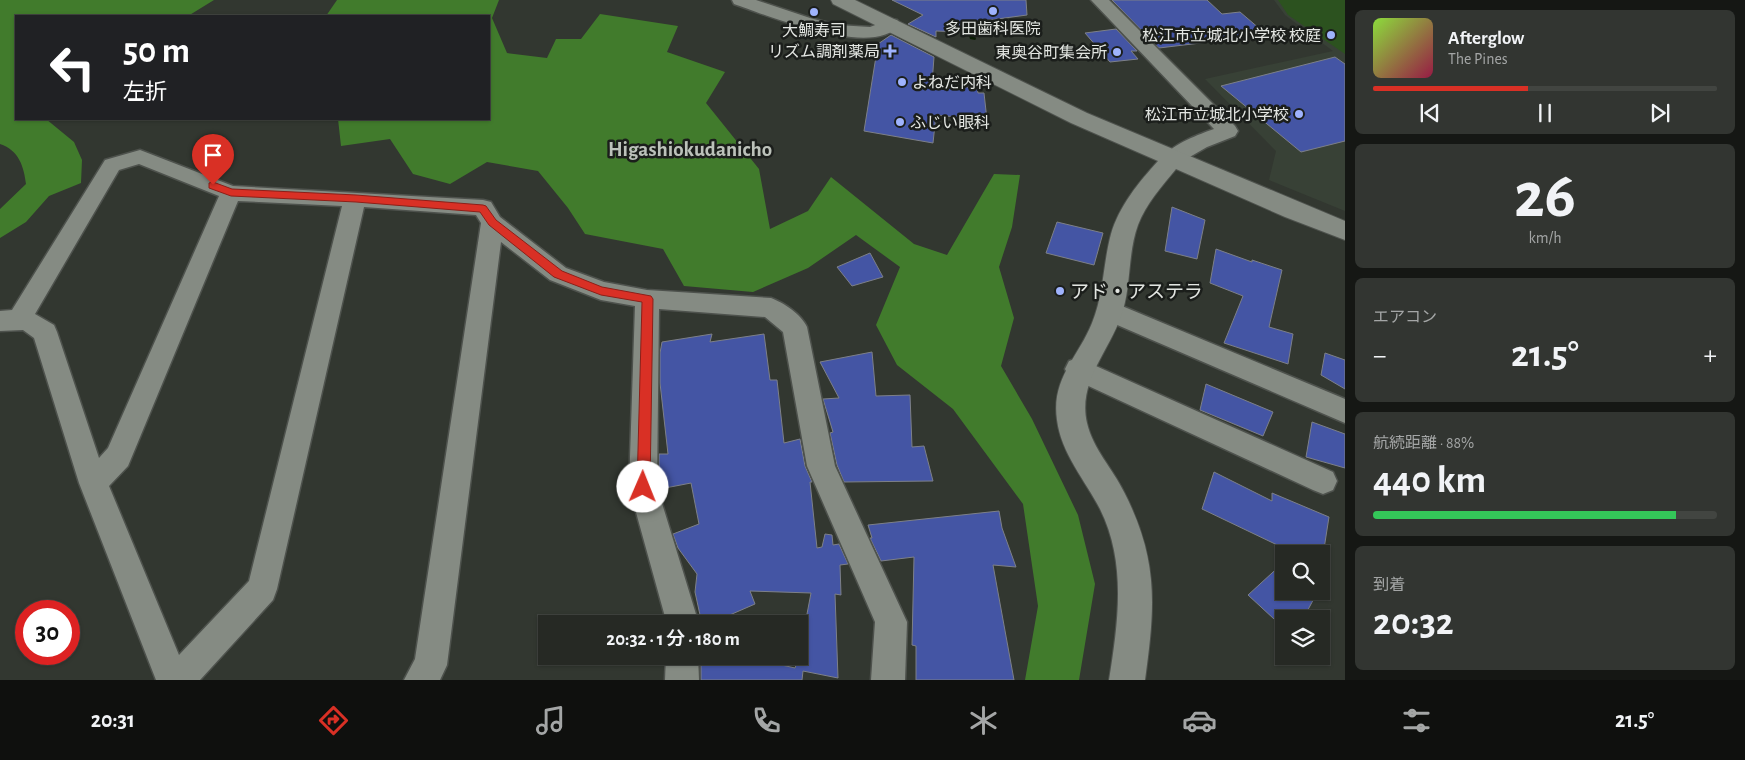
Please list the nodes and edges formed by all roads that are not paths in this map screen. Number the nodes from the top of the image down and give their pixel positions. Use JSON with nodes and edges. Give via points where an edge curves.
{"nodes":[{"id":1,"x":740,"y":0,"type":"edge"},
{"id":2,"x":840,"y":0,"type":"edge"},
{"id":3,"x":1099,"y":0,"type":"edge"},
{"id":4,"x":891,"y":24,"type":"junction"},
{"id":5,"x":1174,"y":157,"type":"junction"},
{"id":6,"x":231,"y":192,"type":"junction"},
{"id":7,"x":356,"y":198,"type":"junction"},
{"id":8,"x":492,"y":222,"type":"junction"},
{"id":9,"x":1345,"y":230,"type":"edge"},
{"id":10,"x":647,"y":299,"type":"junction"},
{"id":11,"x":1110,"y":311,"type":"junction"},
{"id":12,"x":9,"y":320,"type":"edge"},
{"id":13,"x":1078,"y":369,"type":"junction"},
{"id":14,"x":1345,"y":412,"type":"edge"},
{"id":15,"x":1323,"y":481,"type":"dead end"},
{"id":16,"x":93,"y":483,"type":"junction"},
{"id":17,"x":679,"y":615,"type":"edge"},
{"id":18,"x":682,"y":665,"type":"edge"},
{"id":19,"x":173,"y":680,"type":"edge"},
{"id":20,"x":178,"y":680,"type":"edge"},
{"id":21,"x":421,"y":680,"type":"edge"},
{"id":22,"x":682,"y":680,"type":"edge"},
{"id":23,"x":888,"y":680,"type":"edge"},
{"id":24,"x":1127,"y":680,"type":"edge"}],
"edges":[{"from":1,"to":4,"type":"street","via":[[790,17],[848,31],[872,32]]},
{"from":2,"to":4,"type":"street"},
{"from":3,"to":5,"type":"street","via":[[1228,131]]},
{"from":4,"to":5,"type":"street","via":[[1079,118]]},
{"from":5,"to":9,"type":"street","via":[[1294,211]]},
{"from":5,"to":11,"type":"street","via":[[1141,196],[1126,226]]},
{"from":6,"to":7,"type":"street"},
{"from":6,"to":12,"type":"street","via":[[140,157],[112,165]]},
{"from":6,"to":16,"type":"street","via":[[118,457]]},
{"from":7,"to":8,"type":"street","via":[[483,208]]},
{"from":7,"to":20,"type":"street","via":[[262,589]]},
{"from":8,"to":10,"type":"street","via":[[558,274],[601,291]]},
{"from":8,"to":21,"type":"street","via":[[431,665]]},
{"from":10,"to":17,"type":"street","via":[[643,487]]},
{"from":10,"to":23,"type":"street","via":[[771,308],[794,327],[821,466],[890,622]]},
{"from":11,"to":13,"type":"street"},
{"from":11,"to":14,"type":"street"},
{"from":12,"to":16,"type":"street","via":[[34,322],[45,332]]},
{"from":13,"to":15,"type":"street"},
{"from":13,"to":24,"type":"street","via":[[1070,395],[1072,421],[1080,446],[1116,509],[1129,552],[1136,592]]},
{"from":16,"to":19,"type":"street"},
{"from":18,"to":22,"type":"street"}]}
